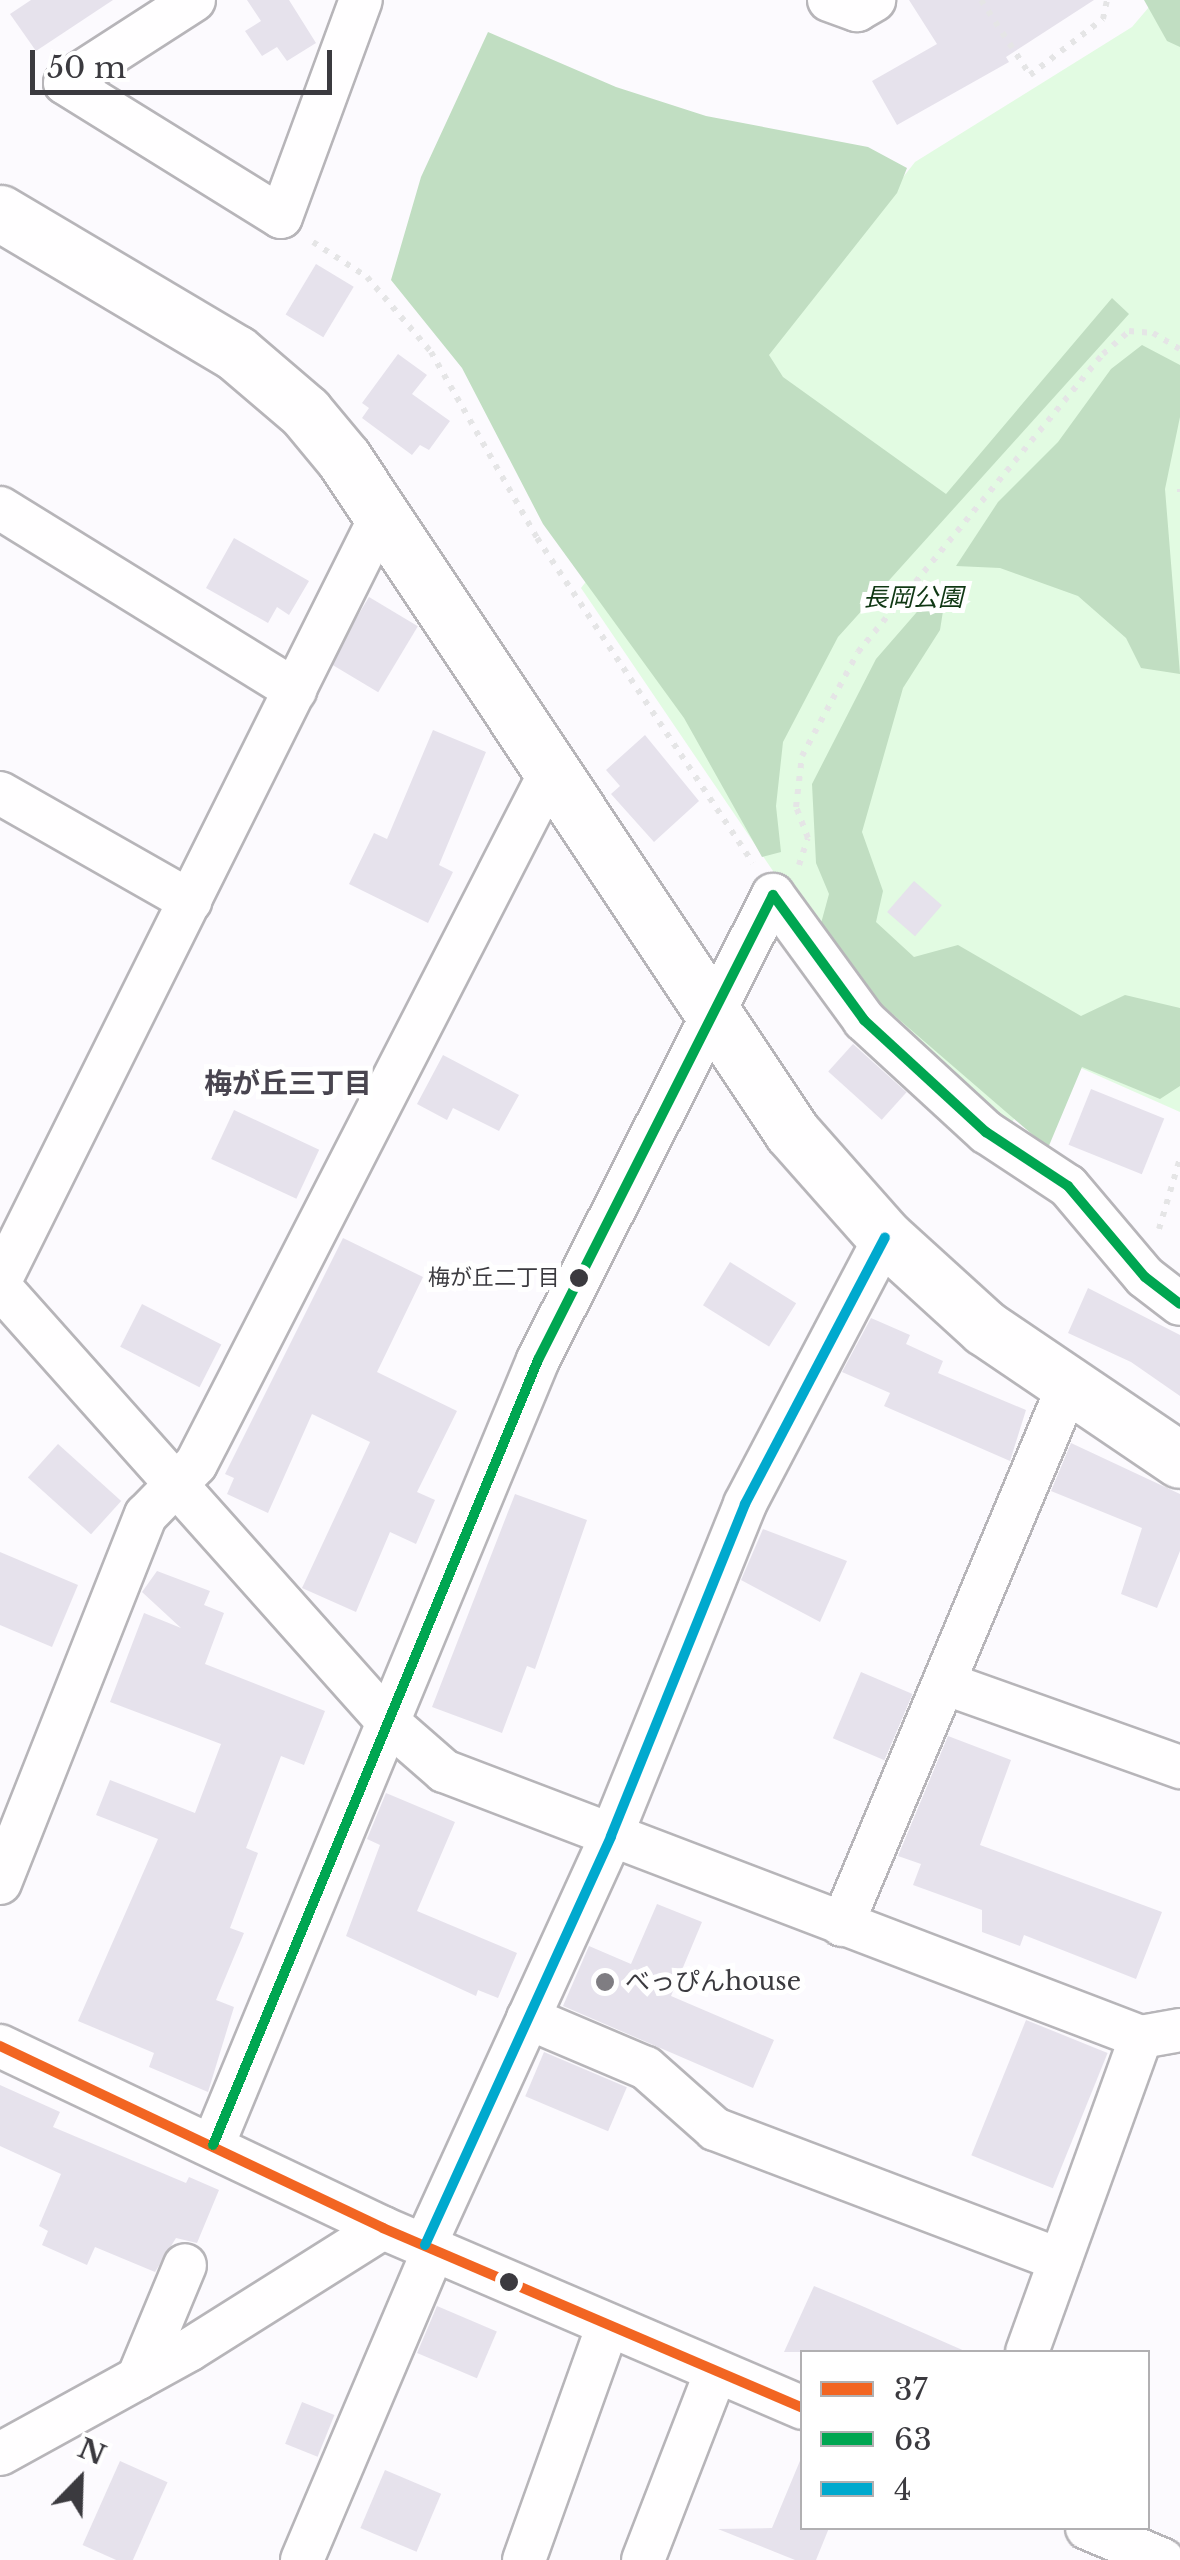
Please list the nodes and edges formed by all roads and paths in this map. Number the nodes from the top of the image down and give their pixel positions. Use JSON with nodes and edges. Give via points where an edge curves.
{"nodes":[{"id":1,"x":194,"y":0,"type":"edge"},
{"id":2,"x":362,"y":0,"type":"edge"},
{"id":3,"x":829,"y":0,"type":"edge"},
{"id":4,"x":874,"y":0,"type":"edge"},
{"id":5,"x":981,"y":0,"type":"edge"},
{"id":6,"x":1107,"y":0,"type":"edge"},
{"id":7,"x":0,"y":213,"type":"edge"},
{"id":8,"x":281,"y":216,"type":"junction"},
{"id":9,"x":1180,"y":348,"type":"edge"},
{"id":10,"x":0,"y":508,"type":"edge"},
{"id":11,"x":382,"y":516,"type":"junction"},
{"id":12,"x":295,"y":690,"type":"junction"},
{"id":13,"x":550,"y":773,"type":"junction"},
{"id":14,"x":0,"y":792,"type":"edge"},
{"id":15,"x":772,"y":895,"type":"junction"},
{"id":16,"x":190,"y":901,"type":"junction"},
{"id":17,"x":711,"y":1018,"type":"junction"},
{"id":18,"x":1180,"y":1158,"type":"edge"},
{"id":19,"x":885,"y":1237,"type":"junction"},
{"id":20,"x":1145,"y":1277,"type":"junction"},
{"id":21,"x":0,"y":1284,"type":"edge"},
{"id":22,"x":1180,"y":1304,"type":"edge"},
{"id":23,"x":1067,"y":1389,"type":"junction"},
{"id":24,"x":1180,"y":1460,"type":"edge"},
{"id":25,"x":174,"y":1486,"type":"junction"},
{"id":26,"x":944,"y":1683,"type":"junction"},
{"id":27,"x":389,"y":1724,"type":"junction"},
{"id":28,"x":1180,"y":1767,"type":"edge"},
{"id":29,"x":610,"y":1836,"type":"junction"},
{"id":30,"x":0,"y":1884,"type":"edge"},
{"id":31,"x":842,"y":1924,"type":"junction"},
{"id":32,"x":528,"y":2018,"type":"junction"},
{"id":33,"x":1160,"y":2034,"type":"edge"},
{"id":34,"x":0,"y":2046,"type":"edge"},
{"id":35,"x":213,"y":2145,"type":"junction"},
{"id":36,"x":383,"y":2228,"type":"junction"},
{"id":37,"x":430,"y":2247,"type":"junction"},
{"id":38,"x":1060,"y":2260,"type":"junction"},
{"id":39,"x":185,"y":2265,"type":"dead end"},
{"id":40,"x":608,"y":2326,"type":"junction"},
{"id":41,"x":1028,"y":2350,"type":"edge"},
{"id":42,"x":716,"y":2372,"type":"junction"},
{"id":43,"x":138,"y":2378,"type":"junction"},
{"id":44,"x":800,"y":2407,"type":"edge"},
{"id":45,"x":0,"y":2454,"type":"edge"},
{"id":46,"x":1091,"y":2530,"type":"edge"},
{"id":47,"x":302,"y":2560,"type":"edge"},
{"id":48,"x":524,"y":2560,"type":"edge"},
{"id":49,"x":643,"y":2560,"type":"edge"},
{"id":50,"x":1162,"y":2560,"type":"edge"}],
"edges":[{"from":1,"to":8,"type":"street","via":[[65,83]]},
{"from":2,"to":8,"type":"street"},
{"from":3,"to":4,"type":"street","via":[[857,10]]},
{"from":5,"to":6,"type":"path","via":[[1030,75],[1103,18]]},
{"from":7,"to":11,"type":"street","via":[[260,370],[325,434]]},
{"from":8,"to":15,"type":"path","via":[[368,277],[431,352],[537,538],[672,732]]},
{"from":9,"to":15,"type":"path","via":[[1153,334],[1130,332],[1103,354],[858,652],[802,756],[796,807],[808,838],[805,857]]},
{"from":10,"to":12,"type":"street"},
{"from":11,"to":12,"type":"street"},
{"from":11,"to":13,"type":"street"},
{"from":12,"to":16,"type":"street"},
{"from":13,"to":17,"type":"street"},
{"from":13,"to":25,"type":"street","via":[[196,1464]]},
{"from":14,"to":16,"type":"street"},
{"from":15,"to":17,"type":"street"},
{"from":15,"to":20,"type":"street","via":[[864,1020],[986,1132],[1068,1186]]},
{"from":16,"to":21,"type":"street"},
{"from":17,"to":19,"type":"street","via":[[792,1132]]},
{"from":17,"to":27,"type":"street","via":[[538,1360]]},
{"from":18,"to":20,"type":"path"},
{"from":19,"to":23,"type":"street","via":[[985,1328]]},
{"from":19,"to":29,"type":"street","via":[[744,1504]]},
{"from":20,"to":22,"type":"street"},
{"from":21,"to":25,"type":"street"},
{"from":23,"to":24,"type":"street"},
{"from":23,"to":26,"type":"street"},
{"from":25,"to":27,"type":"street"},
{"from":25,"to":30,"type":"street","via":[[146,1515]]},
{"from":26,"to":28,"type":"street"},
{"from":26,"to":31,"type":"street"},
{"from":27,"to":29,"type":"street","via":[[444,1771]]},
{"from":27,"to":35,"type":"street"},
{"from":29,"to":31,"type":"street"},
{"from":29,"to":32,"type":"street"},
{"from":31,"to":33,"type":"street"},
{"from":32,"to":37,"type":"street"},
{"from":32,"to":38,"type":"street","via":[[646,2068],[715,2129]]},
{"from":33,"to":38,"type":"street"},
{"from":34,"to":35,"type":"street"},
{"from":35,"to":36,"type":"street"},
{"from":36,"to":37,"type":"street"},
{"from":36,"to":43,"type":"street"},
{"from":37,"to":40,"type":"street"},
{"from":37,"to":47,"type":"street"},
{"from":38,"to":41,"type":"street"},
{"from":39,"to":43,"type":"street"},
{"from":40,"to":42,"type":"street"},
{"from":40,"to":48,"type":"street"},
{"from":42,"to":44,"type":"street"},
{"from":42,"to":49,"type":"street"},
{"from":43,"to":45,"type":"street"},
{"from":46,"to":50,"type":"street"}]}
